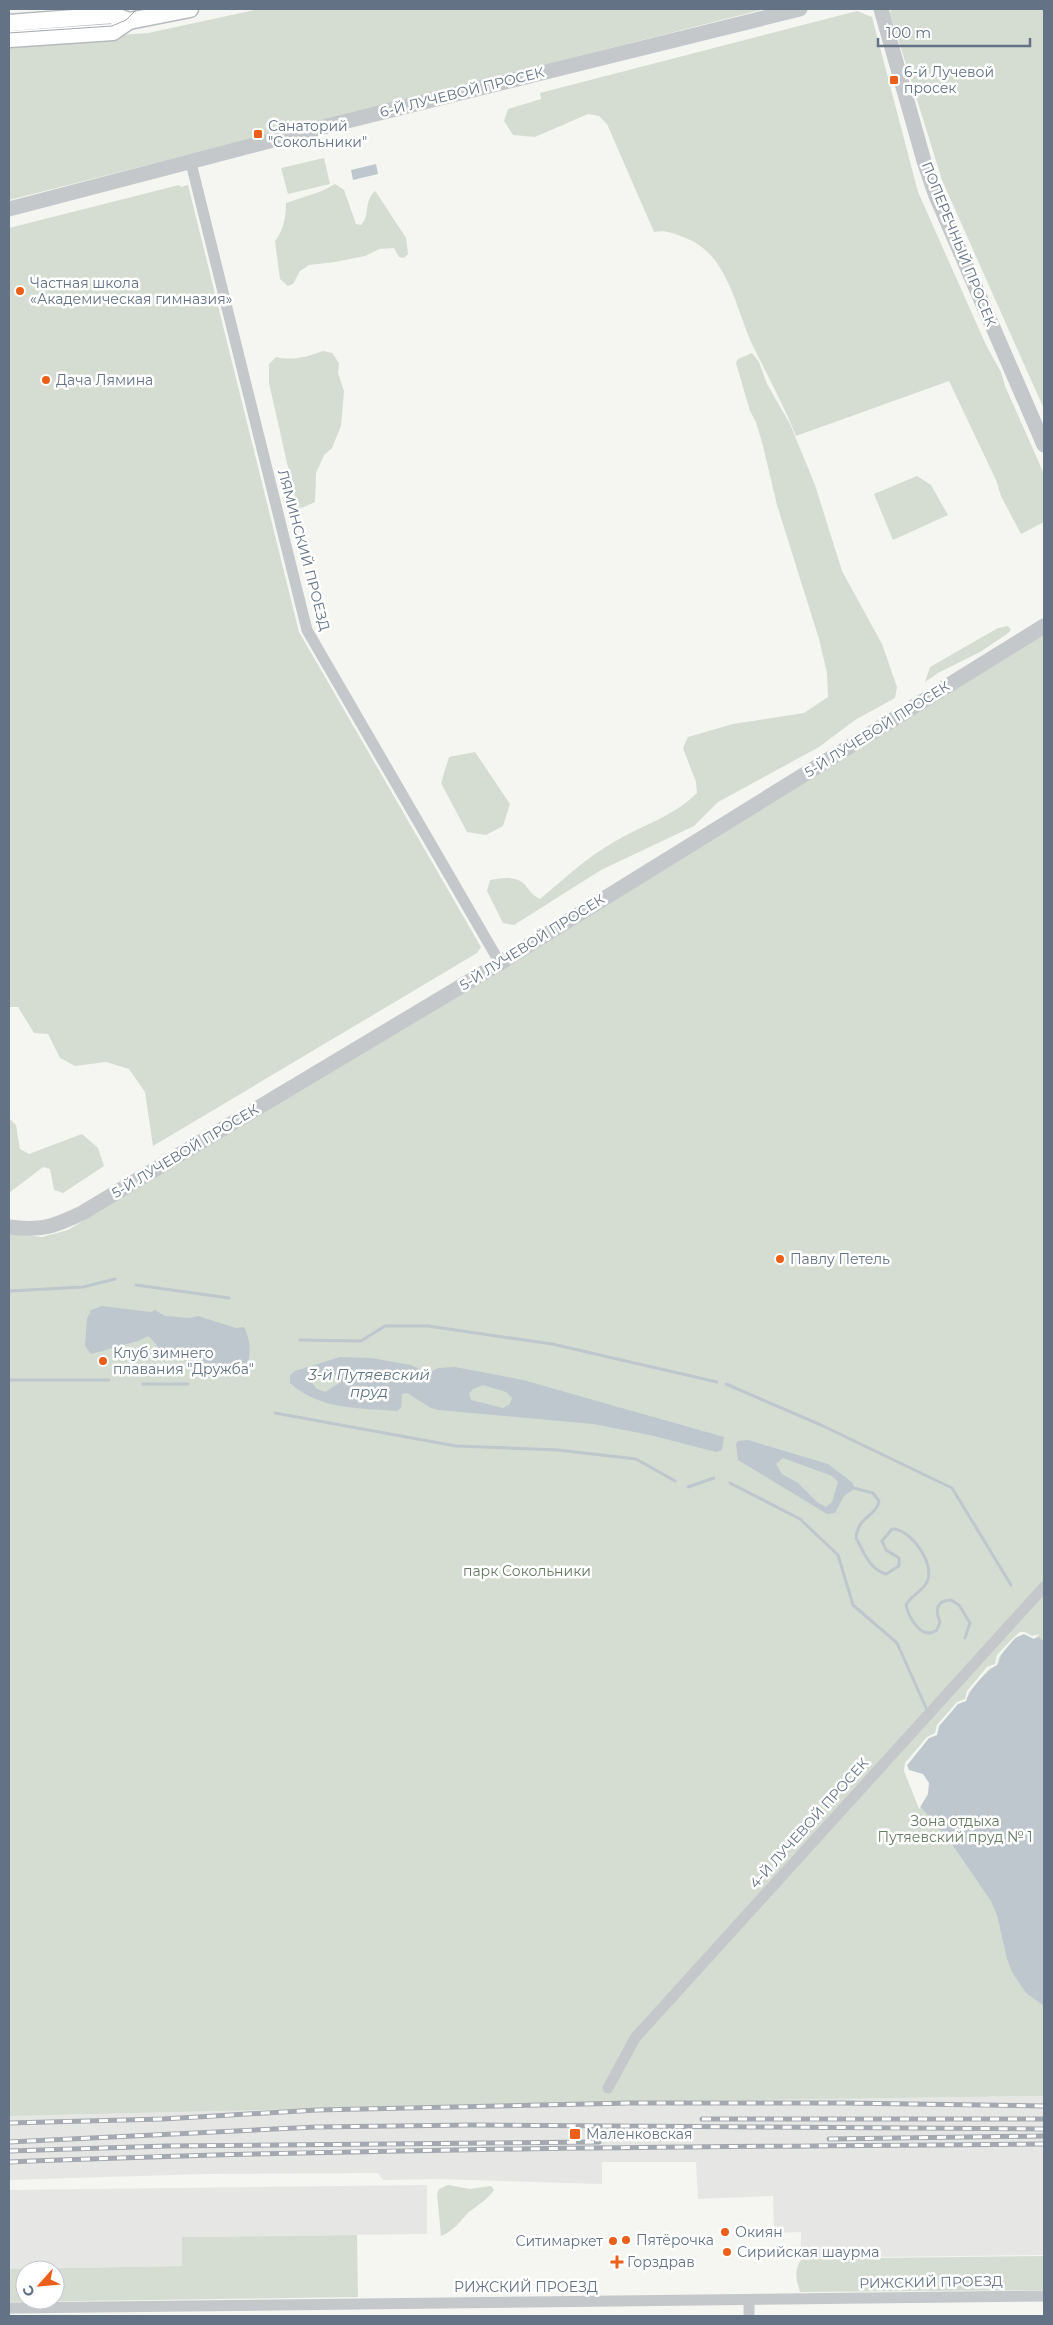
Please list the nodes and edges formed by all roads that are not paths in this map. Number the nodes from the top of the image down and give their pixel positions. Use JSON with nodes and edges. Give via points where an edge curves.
{"nodes":[{"id":1,"x":190,"y":9,"type":"edge"},
{"id":2,"x":800,"y":9,"type":"edge"},
{"id":3,"x":881,"y":9,"type":"edge"},
{"id":4,"x":132,"y":15,"type":"edge"},
{"id":5,"x":9,"y":23,"type":"edge"},
{"id":6,"x":9,"y":39,"type":"edge"},
{"id":7,"x":191,"y":163,"type":"junction"},
{"id":8,"x":9,"y":209,"type":"edge"},
{"id":9,"x":1044,"y":446,"type":"edge"},
{"id":10,"x":1044,"y":626,"type":"edge"},
{"id":11,"x":500,"y":963,"type":"junction"},
{"id":12,"x":9,"y":1227,"type":"edge"},
{"id":13,"x":1044,"y":1587,"type":"edge"},
{"id":14,"x":608,"y":2088,"type":"dead end"},
{"id":15,"x":1044,"y":2296,"type":"edge"},
{"id":16,"x":749,"y":2300,"type":"junction"},
{"id":17,"x":9,"y":2308,"type":"edge"},
{"id":18,"x":164,"y":2311,"type":"edge"},
{"id":19,"x":749,"y":2316,"type":"edge"}],
"edges":[{"from":1,"to":4,"type":"main road"},
{"from":2,"to":7,"type":"street","name":"6-Й ЛУЧЕВОЙ ПРОСЕК","via":[[354,119]]},
{"from":3,"to":9,"type":"street","name":"ПОПЕРЕЧНЫЙ ПРОСЕК","via":[[936,196]]},
{"from":4,"to":5,"type":"main road"},
{"from":4,"to":6,"type":"main road","via":[[113,32]]},
{"from":7,"to":8,"type":"street","name":"6-Й ЛУЧЕВОЙ ПРОСЕК"},
{"from":7,"to":11,"type":"street","name":"ЛЯМИНСКИЙ ПРОЕЗД","via":[[307,630]]},
{"from":10,"to":11,"type":"street","name":"5-Й ЛУЧЕВОЙ ПРОСЕК"},
{"from":11,"to":12,"type":"street","name":"5-Й ЛУЧЕВОЙ ПРОСЕК","via":[[82,1214],[33,1230]]},
{"from":13,"to":14,"type":"street","name":"4-Й ЛУЧЕВОЙ ПРОСЕК","via":[[635,2038]]},
{"from":15,"to":16,"type":"street","name":"РИЖСКИЙ ПРОЕЗД"},
{"from":16,"to":18,"type":"street","name":"РИЖСКИЙ ПРОЕЗД"},
{"from":16,"to":19,"type":"street"},
{"from":17,"to":18,"type":"street","name":"РИЖСКИЙ ПРОЕЗД"}]}
